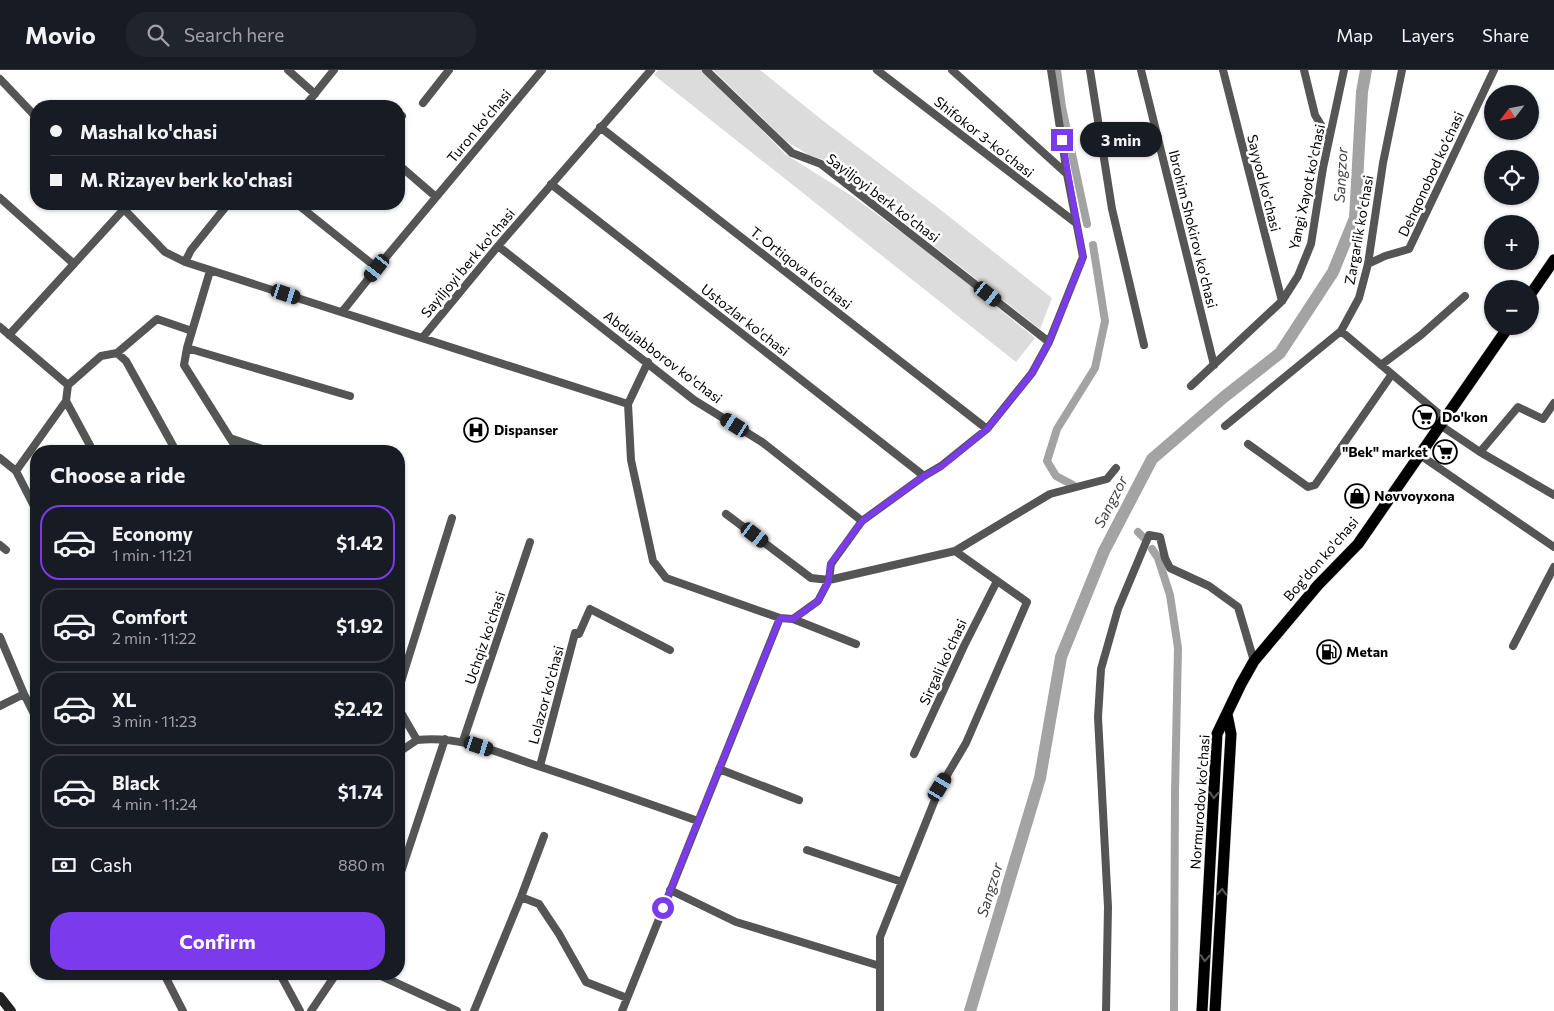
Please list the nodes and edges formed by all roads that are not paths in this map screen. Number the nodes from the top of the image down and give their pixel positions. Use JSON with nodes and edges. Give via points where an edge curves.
{"nodes":[{"id":1,"x":288,"y":70,"type":"edge"},
{"id":2,"x":334,"y":70,"type":"edge"},
{"id":3,"x":448,"y":70,"type":"edge"},
{"id":4,"x":542,"y":70,"type":"edge"},
{"id":5,"x":651,"y":70,"type":"edge"},
{"id":6,"x":706,"y":70,"type":"edge"},
{"id":7,"x":877,"y":70,"type":"edge"},
{"id":8,"x":952,"y":70,"type":"edge"},
{"id":9,"x":1051,"y":70,"type":"edge"},
{"id":10,"x":1090,"y":70,"type":"edge"},
{"id":11,"x":1141,"y":70,"type":"edge"},
{"id":12,"x":1223,"y":70,"type":"edge"},
{"id":13,"x":1304,"y":70,"type":"edge"},
{"id":14,"x":1344,"y":70,"type":"edge"},
{"id":15,"x":1402,"y":70,"type":"edge"},
{"id":16,"x":1494,"y":70,"type":"edge"},
{"id":17,"x":0,"y":78,"type":"edge"},
{"id":18,"x":315,"y":94,"type":"junction"},
{"id":19,"x":310,"y":100,"type":"edge"},
{"id":20,"x":423,"y":103,"type":"dead end"},
{"id":21,"x":30,"y":110,"type":"edge"},
{"id":22,"x":600,"y":127,"type":"junction"},
{"id":23,"x":1329,"y":138,"type":"junction"},
{"id":24,"x":405,"y":170,"type":"edge"},
{"id":25,"x":1068,"y":174,"type":"junction"},
{"id":26,"x":551,"y":184,"type":"junction"},
{"id":27,"x":436,"y":197,"type":"junction"},
{"id":28,"x":0,"y":198,"type":"edge"},
{"id":29,"x":118,"y":210,"type":"edge"},
{"id":30,"x":125,"y":210,"type":"edge"},
{"id":31,"x":223,"y":210,"type":"edge"},
{"id":32,"x":304,"y":210,"type":"edge"},
{"id":33,"x":1076,"y":223,"type":"junction"},
{"id":34,"x":498,"y":246,"type":"junction"},
{"id":35,"x":1554,"y":260,"type":"edge"},
{"id":36,"x":185,"y":262,"type":"junction"},
{"id":37,"x":74,"y":264,"type":"junction"},
{"id":38,"x":1368,"y":264,"type":"junction"},
{"id":39,"x":377,"y":268,"type":"junction"},
{"id":40,"x":210,"y":271,"type":"junction"},
{"id":41,"x":1539,"y":282,"type":"edge"},
{"id":42,"x":1465,"y":296,"type":"dead end"},
{"id":43,"x":1282,"y":302,"type":"junction"},
{"id":44,"x":342,"y":312,"type":"junction"},
{"id":45,"x":0,"y":327,"type":"edge"},
{"id":46,"x":192,"y":331,"type":"junction"},
{"id":47,"x":1341,"y":331,"type":"junction"},
{"id":48,"x":9,"y":335,"type":"junction"},
{"id":49,"x":1503,"y":335,"type":"edge"},
{"id":50,"x":423,"y":337,"type":"junction"},
{"id":51,"x":1049,"y":342,"type":"junction"},
{"id":52,"x":1144,"y":345,"type":"dead end"},
{"id":53,"x":187,"y":348,"type":"junction"},
{"id":54,"x":117,"y":353,"type":"junction"},
{"id":55,"x":648,"y":362,"type":"junction"},
{"id":56,"x":1214,"y":364,"type":"junction"},
{"id":57,"x":1381,"y":364,"type":"junction"},
{"id":58,"x":1392,"y":374,"type":"junction"},
{"id":59,"x":68,"y":385,"type":"junction"},
{"id":60,"x":1192,"y":386,"type":"dead end"},
{"id":61,"x":350,"y":396,"type":"dead end"},
{"id":62,"x":66,"y":401,"type":"junction"},
{"id":63,"x":1554,"y":403,"type":"edge"},
{"id":64,"x":628,"y":404,"type":"junction"},
{"id":65,"x":1443,"y":422,"type":"junction"},
{"id":66,"x":1225,"y":426,"type":"dead end"},
{"id":67,"x":987,"y":429,"type":"junction"},
{"id":68,"x":230,"y":438,"type":"junction"},
{"id":69,"x":1248,"y":444,"type":"dead end"},
{"id":70,"x":35,"y":445,"type":"edge"},
{"id":71,"x":90,"y":445,"type":"edge"},
{"id":72,"x":173,"y":445,"type":"edge"},
{"id":73,"x":234,"y":445,"type":"edge"},
{"id":74,"x":250,"y":445,"type":"edge"},
{"id":75,"x":30,"y":451,"type":"edge"},
{"id":76,"x":1480,"y":452,"type":"junction"},
{"id":77,"x":1420,"y":455,"type":"junction"},
{"id":78,"x":0,"y":458,"type":"edge"},
{"id":79,"x":1116,"y":468,"type":"dead end"},
{"id":80,"x":16,"y":471,"type":"junction"},
{"id":81,"x":924,"y":476,"type":"junction"},
{"id":82,"x":1554,"y":495,"type":"edge"},
{"id":83,"x":30,"y":498,"type":"edge"},
{"id":84,"x":726,"y":514,"type":"dead end"},
{"id":85,"x":452,"y":518,"type":"dead end"},
{"id":86,"x":862,"y":521,"type":"junction"},
{"id":87,"x":530,"y":542,"type":"dead end"},
{"id":88,"x":1554,"y":547,"type":"edge"},
{"id":89,"x":955,"y":551,"type":"junction"},
{"id":90,"x":1554,"y":567,"type":"edge"},
{"id":91,"x":829,"y":580,"type":"junction"},
{"id":92,"x":997,"y":581,"type":"junction"},
{"id":93,"x":780,"y":618,"type":"junction"},
{"id":94,"x":793,"y":619,"type":"junction"},
{"id":95,"x":0,"y":637,"type":"edge"},
{"id":96,"x":856,"y":644,"type":"dead end"},
{"id":97,"x":1513,"y":646,"type":"dead end"},
{"id":98,"x":670,"y":650,"type":"dead end"},
{"id":99,"x":1254,"y":661,"type":"junction"},
{"id":100,"x":405,"y":669,"type":"edge"},
{"id":101,"x":24,"y":694,"type":"junction"},
{"id":102,"x":0,"y":706,"type":"edge"},
{"id":103,"x":30,"y":706,"type":"edge"},
{"id":104,"x":1227,"y":714,"type":"junction"},
{"id":105,"x":405,"y":719,"type":"edge"},
{"id":106,"x":445,"y":739,"type":"junction"},
{"id":107,"x":417,"y":740,"type":"junction"},
{"id":108,"x":463,"y":741,"type":"junction"},
{"id":109,"x":405,"y":748,"type":"edge"},
{"id":110,"x":914,"y":754,"type":"dead end"},
{"id":111,"x":540,"y":766,"type":"junction"},
{"id":112,"x":719,"y":769,"type":"junction"},
{"id":113,"x":799,"y":800,"type":"dead end"},
{"id":114,"x":698,"y":821,"type":"junction"},
{"id":115,"x":544,"y":836,"type":"dead end"},
{"id":116,"x":807,"y":850,"type":"dead end"},
{"id":117,"x":405,"y":860,"type":"edge"},
{"id":118,"x":902,"y":882,"type":"junction"},
{"id":119,"x":670,"y":890,"type":"junction"},
{"id":120,"x":522,"y":897,"type":"junction"},
{"id":121,"x":880,"y":966,"type":"junction"},
{"id":122,"x":167,"y":980,"type":"edge"},
{"id":123,"x":283,"y":980,"type":"edge"},
{"id":124,"x":332,"y":980,"type":"edge"},
{"id":125,"x":389,"y":980,"type":"edge"},
{"id":126,"x":0,"y":997,"type":"edge"},
{"id":127,"x":627,"y":998,"type":"junction"},
{"id":128,"x":11,"y":1011,"type":"edge"},
{"id":129,"x":182,"y":1011,"type":"edge"},
{"id":130,"x":300,"y":1011,"type":"edge"},
{"id":131,"x":311,"y":1011,"type":"edge"},
{"id":132,"x":457,"y":1011,"type":"edge"},
{"id":133,"x":474,"y":1011,"type":"edge"},
{"id":134,"x":622,"y":1011,"type":"edge"},
{"id":135,"x":880,"y":1011,"type":"edge"},
{"id":136,"x":1106,"y":1011,"type":"edge"},
{"id":137,"x":1202,"y":1011,"type":"edge"},
{"id":138,"x":1215,"y":1011,"type":"edge"}],
"edges":[{"from":1,"to":18,"type":"street"},
{"from":2,"to":18,"type":"street"},
{"from":3,"to":20,"type":"street"},
{"from":4,"to":27,"type":"street","name":"Turon ko'chasi"},
{"from":5,"to":22,"type":"street","name":"Sayiljoyi berk ko'chasi"},
{"from":6,"to":51,"type":"street","name":"Sayiljoyi berk ko'chasi","via":[[792,153],[821,164]]},
{"from":7,"to":33,"type":"street","name":"Shifokor 3-ko'chasi"},
{"from":8,"to":25,"type":"street"},
{"from":9,"to":25,"type":"street"},
{"from":10,"to":52,"type":"street","via":[[1112,210]]},
{"from":11,"to":56,"type":"street","name":"Ibrohim Shokirov ko'chasi"},
{"from":12,"to":43,"type":"street","name":"Sayyod ko'chasi"},
{"from":13,"to":23,"type":"street","via":[[1315,115]]},
{"from":14,"to":23,"type":"street","name":"Yangi Xayot ko'chasi"},
{"from":15,"to":38,"type":"street","name":"Zargarlik ko'chasi","via":[[1383,163]]},
{"from":16,"to":38,"type":"street","name":"Dehqonobod ko’chasi","via":[[1409,249]]},
{"from":17,"to":21,"type":"street"},
{"from":18,"to":19,"type":"street"},
{"from":22,"to":26,"type":"street","name":"Sayiljoyi berk ko'chasi"},
{"from":22,"to":67,"type":"street","name":"T. Ortiqova ko'chasi"},
{"from":23,"to":43,"type":"street","name":"Yangi Xayot ko'chasi","via":[[1311,244],[1298,276]]},
{"from":24,"to":27,"type":"street"},
{"from":25,"to":33,"type":"street"},
{"from":26,"to":34,"type":"street","name":"Sayiljoyi berk ko'chasi"},
{"from":26,"to":81,"type":"street","name":"Ustozlar ko'chasi"},
{"from":27,"to":39,"type":"street","name":"Turon ko'chasi"},
{"from":28,"to":37,"type":"street"},
{"from":29,"to":37,"type":"street"},
{"from":30,"to":36,"type":"street","name":"Sayiljoyi berk ko'chasi","via":[[165,252]]},
{"from":31,"to":36,"type":"street"},
{"from":32,"to":39,"type":"street"},
{"from":33,"to":51,"type":"street","via":[[1083,257]]},
{"from":34,"to":50,"type":"street","name":"Sayiljoyi berk ko'chasi"},
{"from":34,"to":55,"type":"street","name":"Abdujabborov ko'chasi"},
{"from":35,"to":41,"type":"main road"},
{"from":36,"to":40,"type":"street","name":"Sayiljoyi berk ko'chasi"},
{"from":37,"to":48,"type":"street"},
{"from":38,"to":47,"type":"street","name":"Zargarlik ko'chasi","via":[[1359,298]]},
{"from":39,"to":44,"type":"street","name":"Turon ko'chasi"},
{"from":40,"to":44,"type":"street","name":"Sayiljoyi berk ko'chasi"},
{"from":40,"to":46,"type":"street"},
{"from":42,"to":57,"type":"street","via":[[1421,335]]},
{"from":43,"to":56,"type":"street","name":"Yangi Xayot ko'chasi"},
{"from":44,"to":50,"type":"street","name":"Sayiljoyi berk ko'chasi"},
{"from":45,"to":48,"type":"street"},
{"from":46,"to":53,"type":"street"},
{"from":46,"to":54,"type":"street","via":[[157,319]]},
{"from":47,"to":57,"type":"street"},
{"from":47,"to":66,"type":"street","name":"Zargarlik ko'chasi"},
{"from":48,"to":59,"type":"street"},
{"from":49,"to":65,"type":"main road","name":"Bog'don ko'chasi"},
{"from":50,"to":64,"type":"street","name":"Sayiljoyi berk ko'chasi"},
{"from":51,"to":67,"type":"street","via":[[1032,373]]},
{"from":53,"to":61,"type":"street"},
{"from":53,"to":68,"type":"street","via":[[184,365]]},
{"from":54,"to":59,"type":"street","via":[[101,356]]},
{"from":54,"to":72,"type":"street","via":[[126,361]]},
{"from":55,"to":64,"type":"street"},
{"from":55,"to":86,"type":"street","name":"Abdujabborov ko'chasi","via":[[694,400],[762,442]]},
{"from":56,"to":60,"type":"street","name":"Yangi Xayot ko'chasi"},
{"from":57,"to":58,"type":"street"},
{"from":58,"to":65,"type":"street"},
{"from":58,"to":69,"type":"street","via":[[1314,485],[1308,487]]},
{"from":59,"to":62,"type":"street"},
{"from":62,"to":70,"type":"street"},
{"from":62,"to":71,"type":"street"},
{"from":63,"to":76,"type":"street","via":[[1543,419],[1518,407]]},
{"from":64,"to":93,"type":"street","via":[[631,460],[652,561],[666,578]]},
{"from":65,"to":76,"type":"street"},
{"from":65,"to":77,"type":"main road","name":"Bog'don ko'chasi"},
{"from":67,"to":81,"type":"street","via":[[942,466]]},
{"from":68,"to":73,"type":"street"},
{"from":68,"to":74,"type":"street"},
{"from":75,"to":80,"type":"street"},
{"from":76,"to":82,"type":"street"},
{"from":77,"to":88,"type":"street"},
{"from":77,"to":99,"type":"main road","name":"Bog'don ko'chasi","via":[[1358,544],[1317,586]]},
{"from":78,"to":80,"type":"street"},
{"from":79,"to":89,"type":"street","via":[[1107,479],[1050,494]]},
{"from":80,"to":83,"type":"street"},
{"from":81,"to":86,"type":"street"},
{"from":84,"to":91,"type":"street","via":[[811,578]]},
{"from":85,"to":100,"type":"street"},
{"from":86,"to":91,"type":"street","via":[[830,564]]},
{"from":87,"to":108,"type":"street","name":"Uchqiz ko'chasi"},
{"from":89,"to":91,"type":"street"},
{"from":89,"to":92,"type":"street"},
{"from":90,"to":97,"type":"street"},
{"from":91,"to":94,"type":"street","via":[[818,601]]},
{"from":92,"to":110,"type":"street","name":"Sirgali ko'chasi"},
{"from":92,"to":118,"type":"street","via":[[1027,602],[966,743],[940,787]]},
{"from":93,"to":94,"type":"street"},
{"from":93,"to":112,"type":"street"},
{"from":94,"to":96,"type":"street"},
{"from":95,"to":101,"type":"street"},
{"from":98,"to":111,"type":"street","name":"Lolazor ko'chasi","via":[[590,609],[579,634],[575,633]]},
{"from":99,"to":104,"type":"main road","name":"Bog'don ko'chasi"},
{"from":99,"to":136,"type":"street","via":[[1238,607],[1209,586],[1170,568],[1160,537],[1149,535],[1118,609],[1101,669],[1098,717],[1108,907]]},
{"from":101,"to":102,"type":"street"},
{"from":101,"to":103,"type":"street"},
{"from":104,"to":137,"type":"main road","name":"Normurodov ko'chasi","one_way":true,"via":[[1218,734]]},
{"from":138,"to":104,"type":"main road","name":"Normurodov ko'chasi","one_way":true,"via":[[1231,734]]},
{"from":105,"to":107,"type":"street"},
{"from":106,"to":107,"type":"street"},
{"from":106,"to":108,"type":"street"},
{"from":106,"to":117,"type":"street"},
{"from":107,"to":109,"type":"street"},
{"from":108,"to":111,"type":"street"},
{"from":111,"to":114,"type":"street"},
{"from":112,"to":113,"type":"street"},
{"from":112,"to":114,"type":"street"},
{"from":114,"to":119,"type":"street"},
{"from":115,"to":120,"type":"street"},
{"from":116,"to":118,"type":"street"},
{"from":118,"to":121,"type":"street","via":[[880,936]]},
{"from":119,"to":121,"type":"street","via":[[736,922]]},
{"from":119,"to":127,"type":"street"},
{"from":120,"to":127,"type":"street","via":[[539,904],[586,982]]},
{"from":120,"to":133,"type":"street"},
{"from":121,"to":135,"type":"street"},
{"from":122,"to":129,"type":"street"},
{"from":123,"to":130,"type":"street"},
{"from":124,"to":131,"type":"street"},
{"from":125,"to":132,"type":"street"},
{"from":126,"to":128,"type":"main road"},
{"from":127,"to":134,"type":"street"}]}
